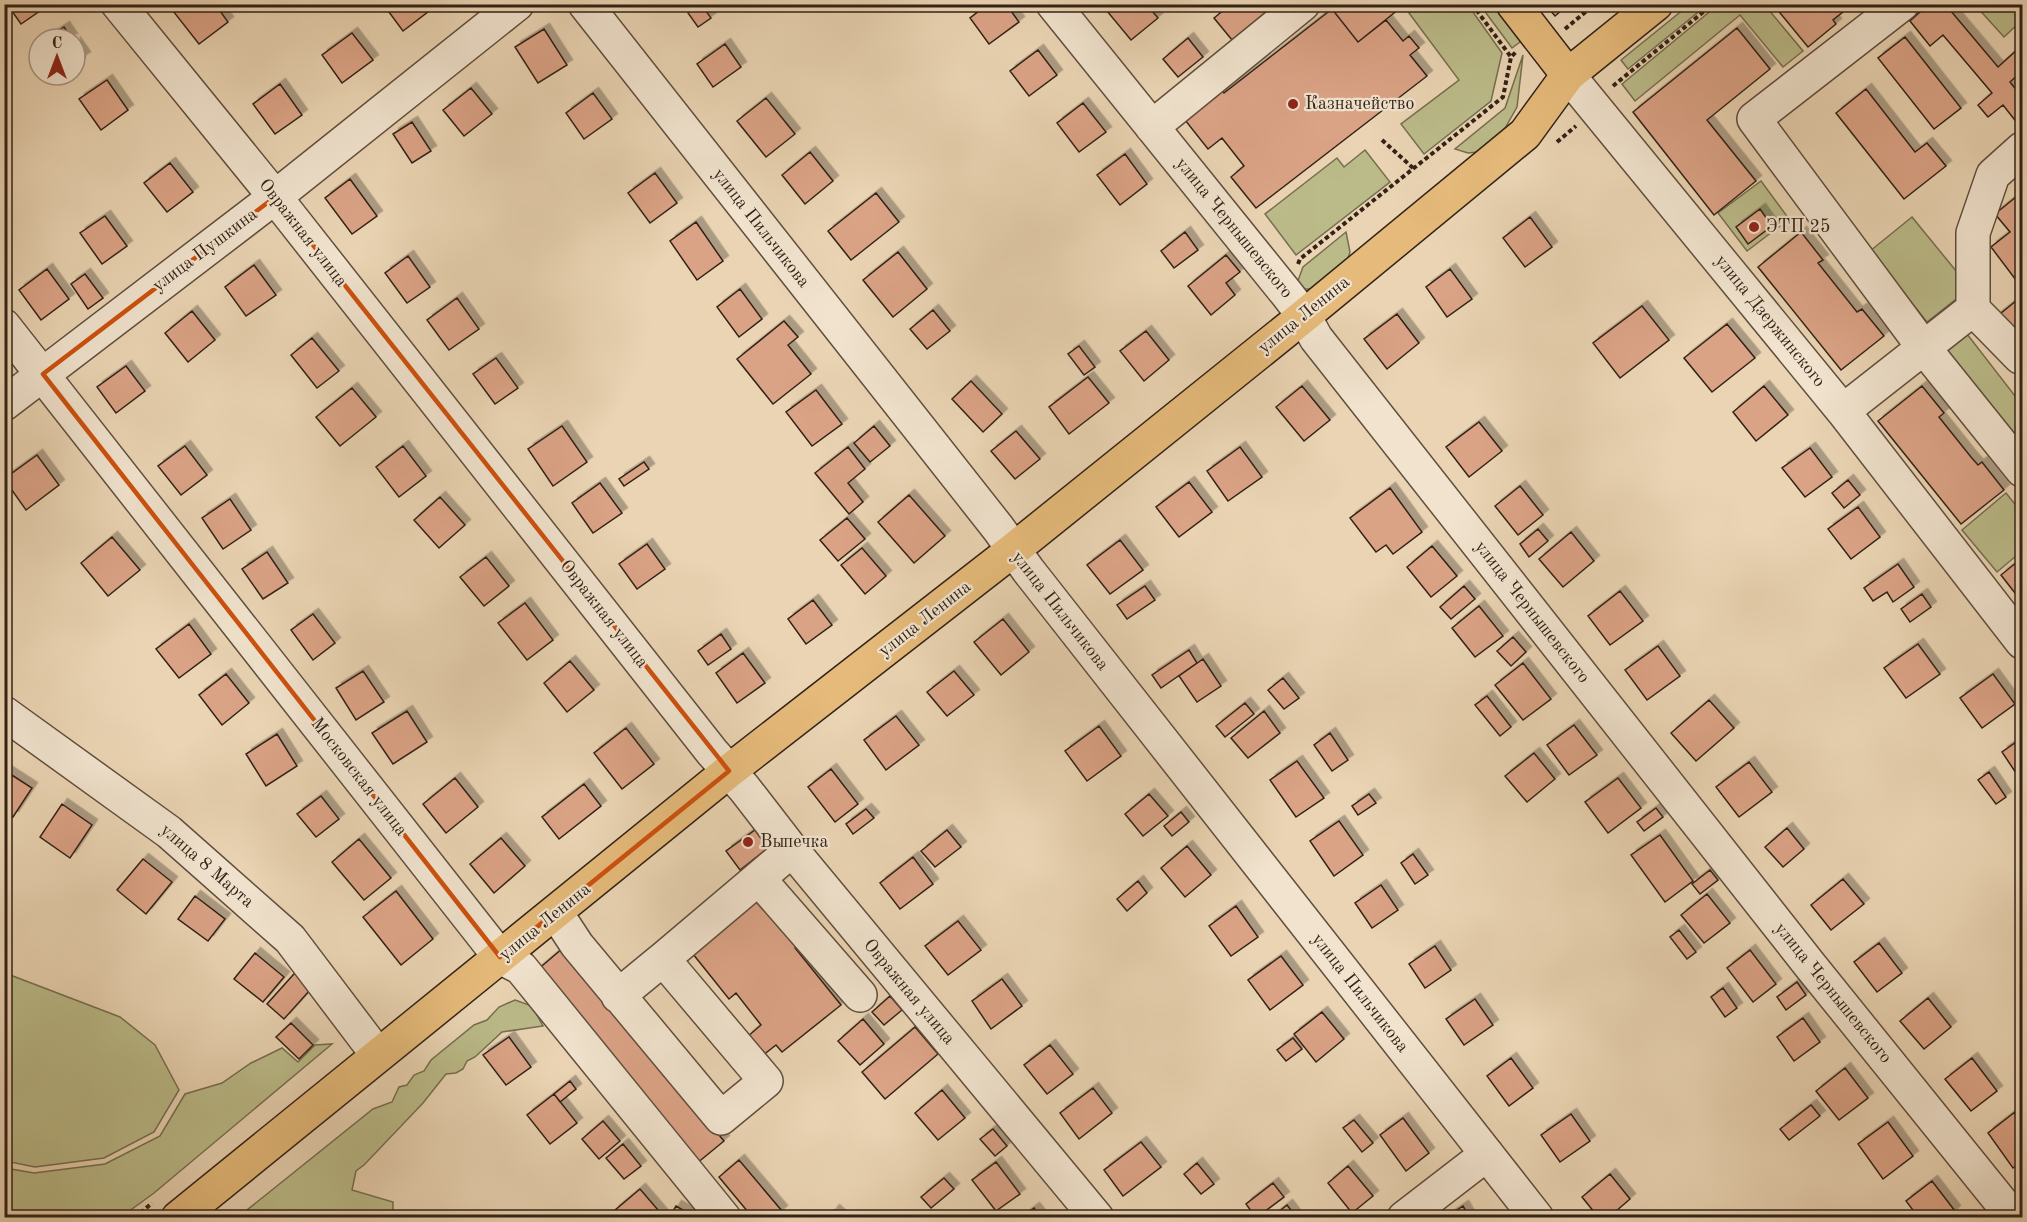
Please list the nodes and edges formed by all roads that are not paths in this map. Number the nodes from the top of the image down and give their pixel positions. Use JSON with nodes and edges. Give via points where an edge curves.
{"nodes":[{"id":1,"x":118,"y":4,"type":"edge"},
{"id":2,"x":517,"y":4,"type":"edge"},
{"id":3,"x":585,"y":4,"type":"edge"},
{"id":4,"x":1053,"y":4,"type":"edge"},
{"id":5,"x":1302,"y":4,"type":"edge"},
{"id":6,"x":1513,"y":4,"type":"edge"},
{"id":7,"x":1656,"y":4,"type":"edge"},
{"id":8,"x":1902,"y":4,"type":"edge"},
{"id":9,"x":1568,"y":75,"type":"junction"},
{"id":10,"x":1152,"y":127,"type":"junction"},
{"id":11,"x":2022,"y":149,"type":"edge"},
{"id":12,"x":275,"y":197,"type":"junction"},
{"id":13,"x":1295,"y":305,"type":"junction"},
{"id":14,"x":1973,"y":309,"type":"junction"},
{"id":15,"x":4,"y":326,"type":"edge"},
{"id":16,"x":1924,"y":348,"type":"junction"},
{"id":17,"x":2020,"y":357,"type":"dead end"},
{"id":18,"x":43,"y":374,"type":"junction"},
{"id":19,"x":4,"y":404,"type":"edge"},
{"id":20,"x":1843,"y":411,"type":"junction"},
{"id":21,"x":2022,"y":471,"type":"edge"},
{"id":22,"x":1013,"y":550,"type":"junction"},
{"id":23,"x":2022,"y":642,"type":"edge"},
{"id":24,"x":4,"y":713,"type":"edge"},
{"id":25,"x":729,"y":771,"type":"junction"},
{"id":26,"x":792,"y":850,"type":"junction"},
{"id":27,"x":759,"y":879,"type":"junction"},
{"id":28,"x":556,"y":913,"type":"junction"},
{"id":29,"x":501,"y":957,"type":"junction"},
{"id":30,"x":663,"y":958,"type":"junction"},
{"id":31,"x":860,"y":995,"type":"dead end"},
{"id":32,"x":618,"y":996,"type":"junction"},
{"id":33,"x":377,"y":1054,"type":"junction"},
{"id":34,"x":1486,"y":1154,"type":"junction"},
{"id":35,"x":165,"y":1210,"type":"edge"},
{"id":36,"x":724,"y":1218,"type":"edge"},
{"id":37,"x":1097,"y":1218,"type":"edge"},
{"id":38,"x":1404,"y":1218,"type":"edge"},
{"id":39,"x":1536,"y":1218,"type":"edge"},
{"id":40,"x":2014,"y":1218,"type":"edge"}],
"edges":[{"from":1,"to":12,"type":"street","name":"Овражная улица"},
{"from":2,"to":12,"type":"street","name":"улица Пушкина"},
{"from":3,"to":22,"type":"street","name":"улица Пильчикова"},
{"from":4,"to":10,"type":"street","name":"улица Чернышевского"},
{"from":5,"to":10,"type":"street"},
{"from":6,"to":9,"type":"main road","name":"улица Дзержинского"},
{"from":7,"to":9,"type":"main road","name":"улица Ленина"},
{"from":8,"to":16,"type":"street","via":[[1754,119]]},
{"from":9,"to":13,"type":"main road","name":"улица Ленина","via":[[1525,134]]},
{"from":9,"to":20,"type":"street","name":"улица Дзержинского"},
{"from":10,"to":13,"type":"street","name":"улица Чернышевского"},
{"from":11,"to":14,"type":"street","via":[[1993,175],[1973,233]]},
{"from":12,"to":18,"type":"street","name":"улица Пушкина"},
{"from":12,"to":25,"type":"street","name":"Овражная улица"},
{"from":13,"to":22,"type":"main road","name":"улица Ленина"},
{"from":13,"to":40,"type":"street","name":"улица Чернышевского","via":[[1809,964]]},
{"from":14,"to":16,"type":"street"},
{"from":14,"to":17,"type":"street"},
{"from":15,"to":18,"type":"street","name":"Московская улица"},
{"from":16,"to":20,"type":"street"},
{"from":16,"to":21,"type":"street"},
{"from":18,"to":19,"type":"street","name":"улица Пушкина"},
{"from":18,"to":29,"type":"street","name":"Московская улица"},
{"from":20,"to":23,"type":"street","name":"улица Дзержинского"},
{"from":22,"to":25,"type":"main road","name":"улица Ленина"},
{"from":22,"to":34,"type":"street","name":"улица Пильчикова"},
{"from":24,"to":33,"type":"street","name":"улица 8 Марта","via":[[169,832],[290,939]]},
{"from":25,"to":26,"type":"street","name":"Овражная улица"},
{"from":25,"to":28,"type":"main road","name":"улица Ленина"},
{"from":26,"to":27,"type":"street"},
{"from":26,"to":37,"type":"street","name":"Овражная улица"},
{"from":27,"to":30,"type":"street"},
{"from":27,"to":31,"type":"street"},
{"from":28,"to":29,"type":"main road","name":"улица Ленина"},
{"from":28,"to":32,"type":"street"},
{"from":29,"to":33,"type":"main road","name":"улица Ленина"},
{"from":29,"to":36,"type":"street","name":"Московская улица","via":[[521,968]]},
{"from":30,"to":32,"type":"street"},
{"from":30,"to":32,"type":"street","via":[[766,1081],[721,1118]]},
{"from":33,"to":35,"type":"main road","name":"улица Ленина"},
{"from":34,"to":38,"type":"street"},
{"from":34,"to":39,"type":"street","name":"улица Пильчикова"}]}
